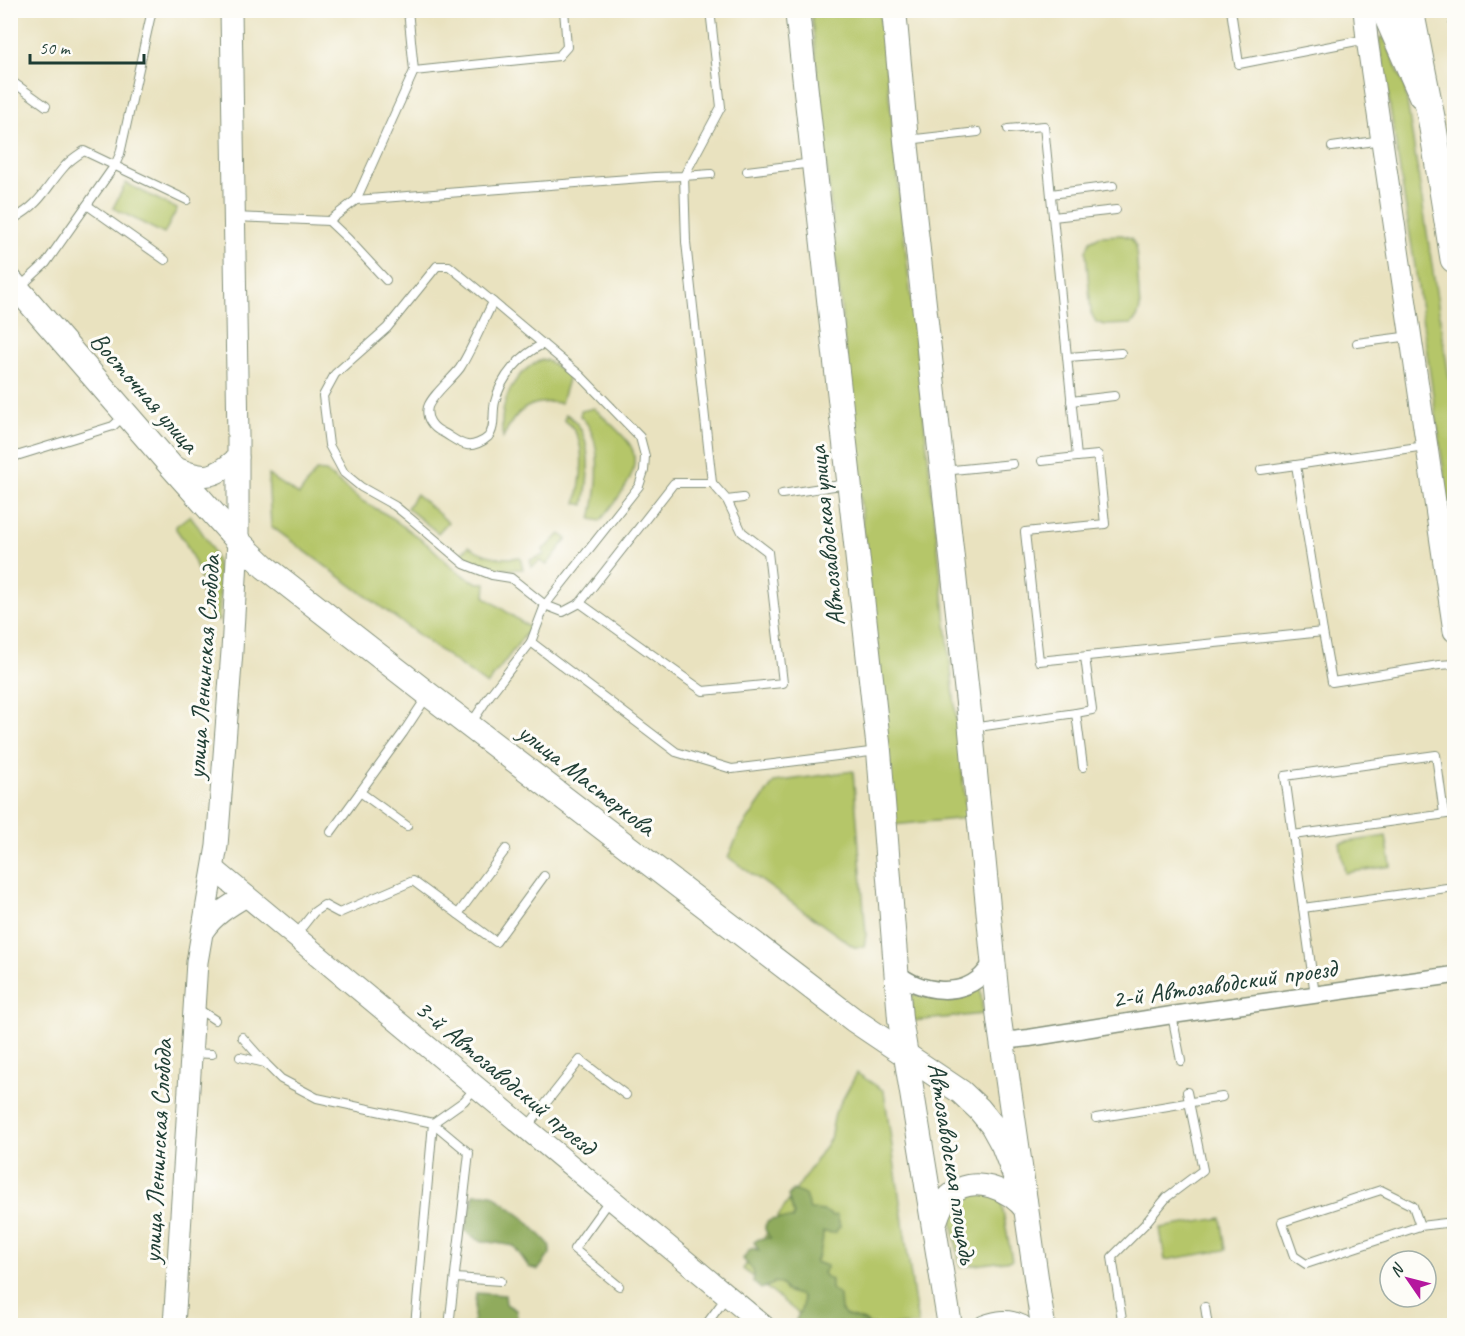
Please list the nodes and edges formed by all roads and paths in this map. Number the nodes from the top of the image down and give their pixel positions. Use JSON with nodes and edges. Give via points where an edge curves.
{"nodes":[{"id":1,"x":152,"y":10,"type":"edge"},
{"id":2,"x":231,"y":10,"type":"edge"},
{"id":3,"x":408,"y":10,"type":"edge"},
{"id":4,"x":564,"y":10,"type":"edge"},
{"id":5,"x":711,"y":10,"type":"edge"},
{"id":6,"x":797,"y":10,"type":"edge"},
{"id":7,"x":894,"y":10,"type":"edge"},
{"id":8,"x":1231,"y":10,"type":"edge"},
{"id":9,"x":1364,"y":10,"type":"edge"},
{"id":10,"x":1383,"y":10,"type":"edge"},
{"id":11,"x":1410,"y":10,"type":"edge"},
{"id":12,"x":1367,"y":39,"type":"junction"},
{"id":13,"x":414,"y":71,"type":"junction"},
{"id":14,"x":10,"y":80,"type":"edge"},
{"id":15,"x":46,"y":106,"type":"dead end"},
{"id":16,"x":1432,"y":122,"type":"junction"},
{"id":17,"x":1008,"y":129,"type":"dead end"},
{"id":18,"x":978,"y":132,"type":"dead end"},
{"id":19,"x":1382,"y":140,"type":"junction"},
{"id":20,"x":906,"y":141,"type":"junction"},
{"id":21,"x":1332,"y":147,"type":"dead end"},
{"id":22,"x":813,"y":163,"type":"junction"},
{"id":23,"x":115,"y":165,"type":"junction"},
{"id":24,"x":747,"y":171,"type":"dead end"},
{"id":25,"x":711,"y":174,"type":"dead end"},
{"id":26,"x":684,"y":176,"type":"junction"},
{"id":27,"x":1113,"y":186,"type":"dead end"},
{"id":28,"x":1051,"y":194,"type":"junction"},
{"id":29,"x":187,"y":200,"type":"dead end"},
{"id":30,"x":356,"y":200,"type":"junction"},
{"id":31,"x":87,"y":205,"type":"junction"},
{"id":32,"x":1116,"y":210,"type":"dead end"},
{"id":33,"x":10,"y":217,"type":"edge"},
{"id":34,"x":235,"y":217,"type":"junction"},
{"id":35,"x":1053,"y":217,"type":"junction"},
{"id":36,"x":329,"y":221,"type":"junction"},
{"id":37,"x":1455,"y":259,"type":"edge"},
{"id":38,"x":165,"y":260,"type":"dead end"},
{"id":39,"x":386,"y":280,"type":"dead end"},
{"id":40,"x":14,"y":284,"type":"edge"},
{"id":41,"x":493,"y":302,"type":"junction"},
{"id":42,"x":1411,"y":336,"type":"junction"},
{"id":43,"x":1358,"y":343,"type":"dead end"},
{"id":44,"x":543,"y":344,"type":"junction"},
{"id":45,"x":1121,"y":353,"type":"dead end"},
{"id":46,"x":1068,"y":357,"type":"junction"},
{"id":47,"x":1114,"y":396,"type":"dead end"},
{"id":48,"x":1071,"y":401,"type":"junction"},
{"id":49,"x":126,"y":415,"type":"junction"},
{"id":50,"x":1427,"y":446,"type":"junction"},
{"id":51,"x":238,"y":457,"type":"junction"},
{"id":52,"x":1077,"y":457,"type":"junction"},
{"id":53,"x":10,"y":458,"type":"edge"},
{"id":54,"x":1042,"y":461,"type":"dead end"},
{"id":55,"x":1013,"y":464,"type":"dead end"},
{"id":56,"x":1296,"y":465,"type":"junction"},
{"id":57,"x":171,"y":466,"type":"junction"},
{"id":58,"x":1261,"y":470,"type":"dead end"},
{"id":59,"x":943,"y":471,"type":"junction"},
{"id":60,"x":711,"y":483,"type":"junction"},
{"id":61,"x":849,"y":484,"type":"junction"},
{"id":62,"x":782,"y":494,"type":"dead end"},
{"id":63,"x":743,"y":498,"type":"dead end"},
{"id":64,"x":727,"y":500,"type":"junction"},
{"id":65,"x":238,"y":541,"type":"junction"},
{"id":66,"x":580,"y":603,"type":"junction"},
{"id":67,"x":545,"y":605,"type":"junction"},
{"id":68,"x":1455,"y":631,"type":"edge"},
{"id":69,"x":1323,"y":632,"type":"junction"},
{"id":70,"x":531,"y":642,"type":"junction"},
{"id":71,"x":1085,"y":657,"type":"junction"},
{"id":72,"x":1455,"y":664,"type":"edge"},
{"id":73,"x":428,"y":694,"type":"junction"},
{"id":74,"x":1076,"y":713,"type":"junction"},
{"id":75,"x":470,"y":725,"type":"junction"},
{"id":76,"x":971,"y":728,"type":"junction"},
{"id":77,"x":879,"y":751,"type":"junction"},
{"id":78,"x":1083,"y":767,"type":"dead end"},
{"id":79,"x":360,"y":792,"type":"junction"},
{"id":80,"x":1455,"y":813,"type":"edge"},
{"id":81,"x":1444,"y":814,"type":"junction"},
{"id":82,"x":407,"y":826,"type":"dead end"},
{"id":83,"x":331,"y":832,"type":"dead end"},
{"id":84,"x":1293,"y":835,"type":"junction"},
{"id":85,"x":217,"y":846,"type":"junction"},
{"id":86,"x":506,"y":849,"type":"dead end"},
{"id":87,"x":214,"y":870,"type":"junction"},
{"id":88,"x":544,"y":876,"type":"dead end"},
{"id":89,"x":1455,"y":887,"type":"edge"},
{"id":90,"x":246,"y":896,"type":"junction"},
{"id":91,"x":1303,"y":908,"type":"junction"},
{"id":92,"x":458,"y":914,"type":"junction"},
{"id":93,"x":295,"y":936,"type":"junction"},
{"id":94,"x":201,"y":938,"type":"junction"},
{"id":95,"x":993,"y":959,"type":"junction"},
{"id":96,"x":896,"y":972,"type":"junction"},
{"id":97,"x":1455,"y":975,"type":"edge"},
{"id":98,"x":1315,"y":995,"type":"junction"},
{"id":99,"x":193,"y":1006,"type":"junction"},
{"id":100,"x":1172,"y":1015,"type":"junction"},
{"id":101,"x":215,"y":1020,"type":"dead end"},
{"id":102,"x":242,"y":1037,"type":"dead end"},
{"id":103,"x":1002,"y":1041,"type":"junction"},
{"id":104,"x":190,"y":1053,"type":"junction"},
{"id":105,"x":212,"y":1054,"type":"dead end"},
{"id":106,"x":906,"y":1055,"type":"junction"},
{"id":107,"x":240,"y":1057,"type":"dead end"},
{"id":108,"x":1181,"y":1061,"type":"dead end"},
{"id":109,"x":265,"y":1063,"type":"junction"},
{"id":110,"x":476,"y":1087,"type":"junction"},
{"id":111,"x":1187,"y":1092,"type":"dead end"},
{"id":112,"x":626,"y":1095,"type":"dead end"},
{"id":113,"x":1222,"y":1097,"type":"dead end"},
{"id":114,"x":1190,"y":1103,"type":"junction"},
{"id":115,"x":1096,"y":1118,"type":"dead end"},
{"id":116,"x":433,"y":1123,"type":"junction"},
{"id":117,"x":526,"y":1129,"type":"junction"},
{"id":118,"x":610,"y":1199,"type":"junction"},
{"id":119,"x":1025,"y":1206,"type":"junction"},
{"id":120,"x":1455,"y":1222,"type":"edge"},
{"id":121,"x":1420,"y":1226,"type":"junction"},
{"id":122,"x":934,"y":1229,"type":"junction"},
{"id":123,"x":455,"y":1278,"type":"junction"},
{"id":124,"x":501,"y":1281,"type":"dead end"},
{"id":125,"x":619,"y":1286,"type":"dead end"},
{"id":126,"x":727,"y":1296,"type":"junction"},
{"id":127,"x":1205,"y":1306,"type":"dead end"},
{"id":128,"x":174,"y":1326,"type":"edge"},
{"id":129,"x":415,"y":1326,"type":"edge"},
{"id":130,"x":449,"y":1326,"type":"edge"},
{"id":131,"x":705,"y":1326,"type":"edge"},
{"id":132,"x":764,"y":1326,"type":"edge"},
{"id":133,"x":950,"y":1326,"type":"edge"},
{"id":134,"x":984,"y":1326,"type":"edge"},
{"id":135,"x":1022,"y":1326,"type":"edge"},
{"id":136,"x":1043,"y":1326,"type":"edge"},
{"id":137,"x":1123,"y":1326,"type":"edge"},
{"id":138,"x":1208,"y":1326,"type":"edge"}],
"edges":[{"from":1,"to":23,"type":"lane"},
{"from":2,"to":34,"type":"street","name":"улица Ленинская Слобода"},
{"from":3,"to":13,"type":"lane"},
{"from":4,"to":13,"type":"lane","via":[[567,47],[559,56]]},
{"from":5,"to":26,"type":"lane","via":[[721,107]]},
{"from":6,"to":22,"type":"main road","name":"Автозаводская улица"},
{"from":7,"to":20,"type":"main road"},
{"from":8,"to":12,"type":"lane","via":[[1239,64]]},
{"from":9,"to":12,"type":"street"},
{"from":10,"to":16,"type":"main road"},
{"from":11,"to":16,"type":"main road"},
{"from":12,"to":19,"type":"street"},
{"from":13,"to":30,"type":"lane"},
{"from":14,"to":15,"type":"lane"},
{"from":16,"to":37,"type":"main road"},
{"from":17,"to":28,"type":"lane","via":[[1044,126]]},
{"from":18,"to":20,"type":"lane"},
{"from":19,"to":21,"type":"lane"},
{"from":19,"to":42,"type":"street"},
{"from":20,"to":59,"type":"main road"},
{"from":22,"to":24,"type":"lane"},
{"from":22,"to":61,"type":"main road","name":"Автозаводская улица"},
{"from":23,"to":29,"type":"lane"},
{"from":23,"to":31,"type":"lane"},
{"from":23,"to":33,"type":"lane","via":[[84,151],[66,164],[26,212]]},
{"from":25,"to":26,"type":"lane"},
{"from":26,"to":30,"type":"lane"},
{"from":26,"to":60,"type":"lane","via":[[686,242]]},
{"from":27,"to":28,"type":"lane"},
{"from":28,"to":35,"type":"lane"},
{"from":30,"to":36,"type":"lane"},
{"from":31,"to":38,"type":"lane"},
{"from":31,"to":40,"type":"lane","via":[[46,262]]},
{"from":32,"to":35,"type":"lane"},
{"from":34,"to":36,"type":"lane"},
{"from":34,"to":51,"type":"street","name":"улица Ленинская Слобода"},
{"from":35,"to":46,"type":"lane"},
{"from":36,"to":39,"type":"lane"},
{"from":40,"to":49,"type":"main road","name":"Восточная улица"},
{"from":41,"to":44,"type":"lane"},
{"from":41,"to":44,"type":"lane","via":[[459,370],[432,399],[427,414],[430,424],[465,445],[488,437],[501,386],[520,359]]},
{"from":41,"to":67,"type":"lane","via":[[449,266],[437,266],[387,328],[335,374],[323,396],[329,445],[344,473],[411,519],[464,564],[511,578]]},
{"from":42,"to":43,"type":"lane"},
{"from":42,"to":50,"type":"street"},
{"from":44,"to":67,"type":"lane","via":[[631,426],[640,437],[645,456],[639,486]]},
{"from":45,"to":46,"type":"lane"},
{"from":46,"to":48,"type":"lane"},
{"from":47,"to":48,"type":"lane"},
{"from":48,"to":52,"type":"lane"},
{"from":49,"to":53,"type":"lane","via":[[113,426]]},
{"from":49,"to":57,"type":"main road","name":"Восточная улица"},
{"from":50,"to":56,"type":"lane"},
{"from":50,"to":68,"type":"street"},
{"from":51,"to":57,"type":"street","via":[[226,469],[209,476]]},
{"from":51,"to":65,"type":"street","name":"улица Ленинская Слобода"},
{"from":52,"to":54,"type":"lane"},
{"from":52,"to":71,"type":"lane","via":[[1098,455],[1105,524],[1025,532],[1039,662]]},
{"from":55,"to":59,"type":"lane"},
{"from":56,"to":58,"type":"lane"},
{"from":56,"to":69,"type":"lane"},
{"from":57,"to":65,"type":"main road","name":"Восточная улица"},
{"from":59,"to":76,"type":"main road"},
{"from":60,"to":64,"type":"lane"},
{"from":60,"to":66,"type":"lane","via":[[674,483]]},
{"from":61,"to":62,"type":"lane"},
{"from":61,"to":77,"type":"main road","name":"Автозаводская улица"},
{"from":63,"to":64,"type":"lane"},
{"from":64,"to":66,"type":"lane","via":[[742,532],[768,552],[783,683],[702,691]]},
{"from":65,"to":73,"type":"main road","name":"улица Мастеркова","via":[[265,567]]},
{"from":65,"to":85,"type":"street","name":"улица Ленинская Слобода"},
{"from":66,"to":67,"type":"lane","via":[[563,612]]},
{"from":67,"to":70,"type":"lane"},
{"from":69,"to":71,"type":"lane"},
{"from":69,"to":72,"type":"lane","via":[[1332,682]]},
{"from":70,"to":75,"type":"lane"},
{"from":70,"to":77,"type":"lane","via":[[676,752],[732,769]]},
{"from":71,"to":74,"type":"lane","via":[[1092,710]]},
{"from":73,"to":75,"type":"main road","name":"улица Мастеркова"},
{"from":73,"to":79,"type":"lane"},
{"from":74,"to":76,"type":"lane"},
{"from":74,"to":78,"type":"lane"},
{"from":75,"to":106,"type":"main road","name":"улица Мастеркова","via":[[854,1020]]},
{"from":76,"to":95,"type":"main road"},
{"from":77,"to":96,"type":"main road","name":"Автозаводская улица"},
{"from":79,"to":82,"type":"lane"},
{"from":79,"to":83,"type":"lane"},
{"from":80,"to":81,"type":"lane"},
{"from":81,"to":84,"type":"lane"},
{"from":81,"to":84,"type":"lane","via":[[1436,755],[1285,776]]},
{"from":84,"to":91,"type":"lane"},
{"from":85,"to":87,"type":"street","name":"улица Ленинская Слобода"},
{"from":85,"to":90,"type":"street"},
{"from":86,"to":92,"type":"lane"},
{"from":87,"to":90,"type":"street","name":"3-й Автозаводский проезд"},
{"from":87,"to":94,"type":"street","name":"улица Ленинская Слобода"},
{"from":88,"to":92,"type":"lane","via":[[496,942]]},
{"from":89,"to":91,"type":"lane"},
{"from":90,"to":93,"type":"street","name":"3-й Автозаводский проезд"},
{"from":90,"to":94,"type":"street","via":[[217,914]]},
{"from":91,"to":98,"type":"lane"},
{"from":92,"to":93,"type":"lane","via":[[413,881],[339,913],[324,905]]},
{"from":93,"to":110,"type":"street","name":"3-й Автозаводский проезд"},
{"from":94,"to":99,"type":"street","name":"улица Ленинская Слобода"},
{"from":95,"to":96,"type":"street","via":[[978,979],[953,989],[927,988]]},
{"from":95,"to":103,"type":"main road"},
{"from":96,"to":106,"type":"main road","name":"Автозаводская улица"},
{"from":97,"to":98,"type":"street","name":"2-й Автозаводский проезд"},
{"from":98,"to":100,"type":"street","name":"2-й Автозаводский проезд"},
{"from":99,"to":101,"type":"lane"},
{"from":99,"to":104,"type":"street","name":"улица Ленинская Слобода"},
{"from":100,"to":103,"type":"street","name":"2-й Автозаводский проезд"},
{"from":100,"to":108,"type":"lane"},
{"from":102,"to":109,"type":"lane"},
{"from":103,"to":119,"type":"main road","name":"Автозаводская площадь"},
{"from":104,"to":105,"type":"lane"},
{"from":104,"to":128,"type":"street","name":"улица Ленинская Слобода"},
{"from":106,"to":119,"type":"main road","name":"Автозаводская площадь","via":[[961,1092],[992,1125]]},
{"from":106,"to":122,"type":"main road","name":"Автозаводская площадь"},
{"from":107,"to":109,"type":"lane"},
{"from":109,"to":116,"type":"lane","via":[[281,1079],[317,1098]]},
{"from":110,"to":116,"type":"lane","via":[[464,1101]]},
{"from":110,"to":117,"type":"street","name":"3-й Автозаводский проезд"},
{"from":111,"to":114,"type":"lane"},
{"from":112,"to":117,"type":"lane","via":[[580,1060]]},
{"from":113,"to":114,"type":"lane"},
{"from":114,"to":115,"type":"lane"},
{"from":114,"to":137,"type":"lane","via":[[1203,1170],[1167,1197],[1112,1257]]},
{"from":116,"to":123,"type":"lane","via":[[469,1153]]},
{"from":116,"to":129,"type":"lane"},
{"from":117,"to":118,"type":"street","name":"3-й Автозаводский проезд"},
{"from":118,"to":125,"type":"lane","via":[[574,1249]]},
{"from":118,"to":126,"type":"street","name":"3-й Автозаводский проезд"},
{"from":119,"to":122,"type":"street","via":[[987,1185],[966,1186],[944,1203]]},
{"from":119,"to":136,"type":"main road","name":"Автозаводская площадь"},
{"from":120,"to":121,"type":"lane"},
{"from":121,"to":121,"type":"lane","via":[[1306,1264],[1294,1256],[1282,1222],[1381,1190],[1413,1206]]},
{"from":122,"to":133,"type":"main road","name":"Автозаводская площадь"},
{"from":123,"to":124,"type":"lane"},
{"from":123,"to":130,"type":"lane"},
{"from":126,"to":131,"type":"lane"},
{"from":126,"to":132,"type":"street","name":"3-й Автозаводский проезд"},
{"from":127,"to":138,"type":"lane"},
{"from":134,"to":135,"type":"street","via":[[1008,1321]]}]}
